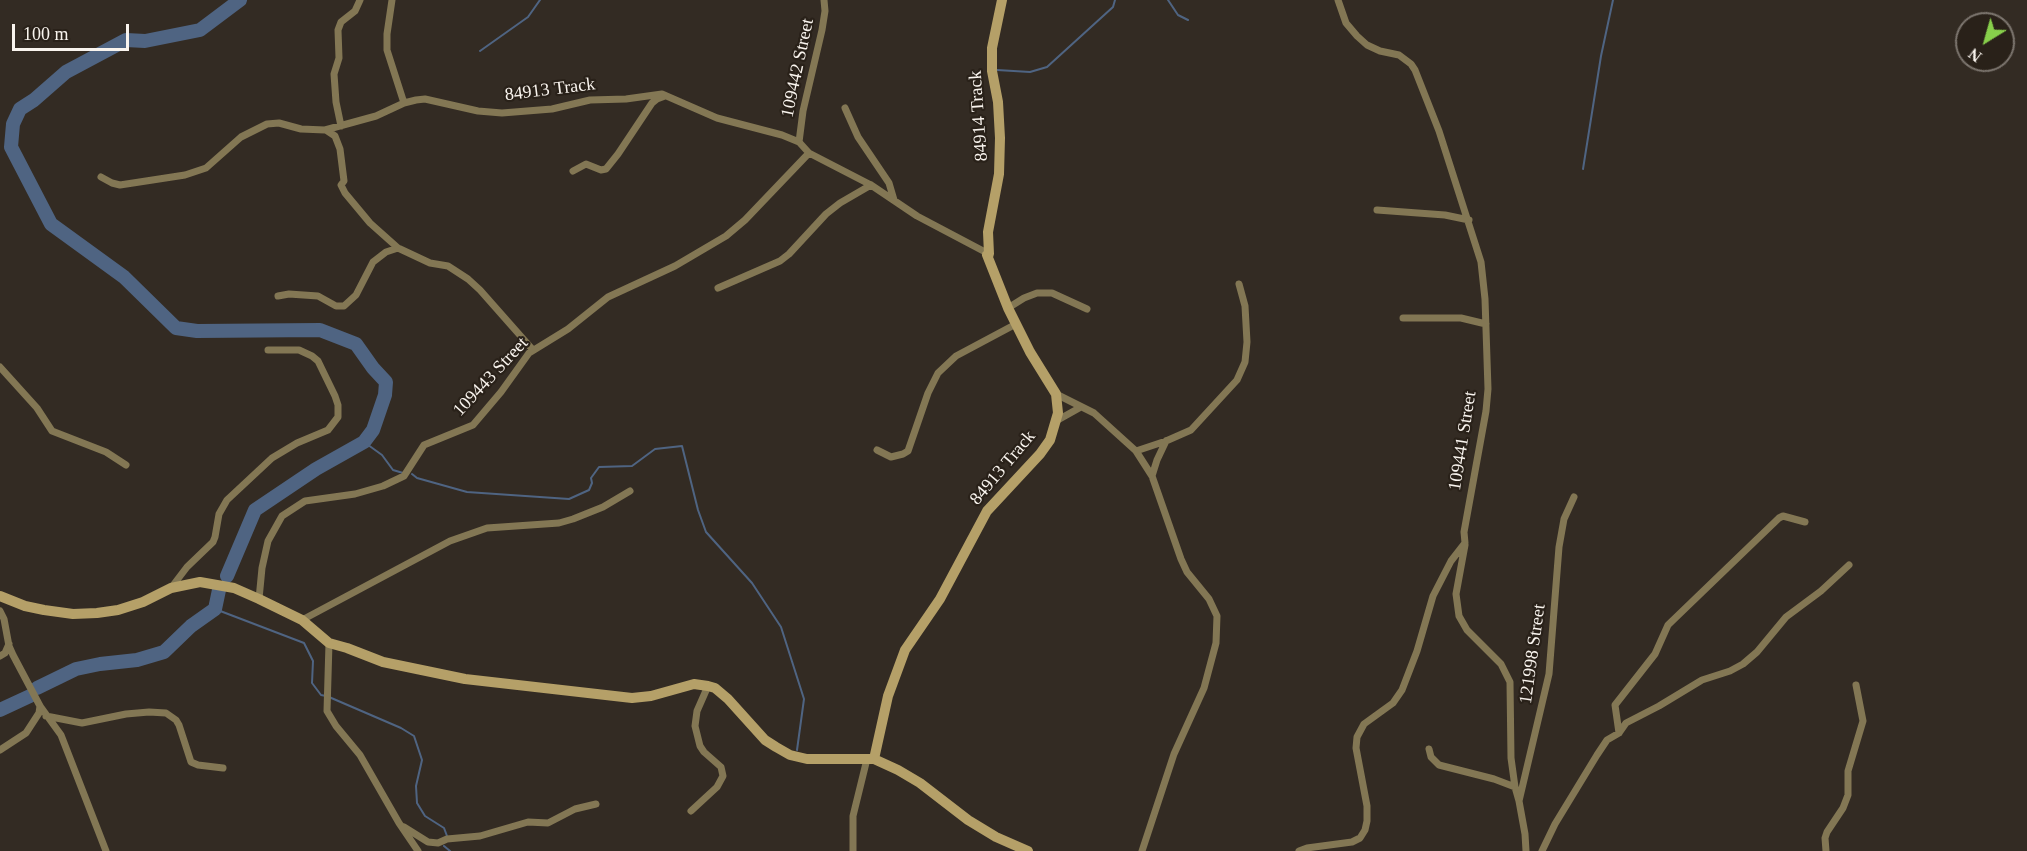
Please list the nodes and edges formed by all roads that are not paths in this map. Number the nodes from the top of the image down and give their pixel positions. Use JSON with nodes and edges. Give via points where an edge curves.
{"nodes":[{"id":1,"x":360,"y":0,"type":"edge"},
{"id":2,"x":392,"y":0,"type":"edge"},
{"id":3,"x":824,"y":0,"type":"edge"},
{"id":4,"x":1002,"y":0,"type":"edge"},
{"id":5,"x":1338,"y":0,"type":"edge"},
{"id":6,"x":676,"y":98,"type":"junction"},
{"id":7,"x":404,"y":103,"type":"junction"},
{"id":8,"x":845,"y":108,"type":"dead end"},
{"id":9,"x":341,"y":126,"type":"junction"},
{"id":10,"x":325,"y":130,"type":"junction"},
{"id":11,"x":799,"y":142,"type":"junction"},
{"id":12,"x":809,"y":153,"type":"junction"},
{"id":13,"x":573,"y":171,"type":"dead end"},
{"id":14,"x":101,"y":177,"type":"dead end"},
{"id":15,"x":871,"y":184,"type":"junction"},
{"id":16,"x":894,"y":200,"type":"junction"},
{"id":17,"x":1377,"y":210,"type":"dead end"},
{"id":18,"x":1469,"y":220,"type":"junction"},
{"id":19,"x":398,"y":248,"type":"junction"},
{"id":20,"x":989,"y":259,"type":"junction"},
{"id":21,"x":1239,"y":284,"type":"dead end"},
{"id":22,"x":718,"y":288,"type":"dead end"},
{"id":23,"x":278,"y":296,"type":"dead end"},
{"id":24,"x":1008,"y":308,"type":"junction"},
{"id":25,"x":1088,"y":309,"type":"dead end"},
{"id":26,"x":1403,"y":318,"type":"dead end"},
{"id":27,"x":1016,"y":324,"type":"junction"},
{"id":28,"x":1486,"y":324,"type":"junction"},
{"id":29,"x":268,"y":350,"type":"dead end"},
{"id":30,"x":533,"y":350,"type":"junction"},
{"id":31,"x":0,"y":367,"type":"edge"},
{"id":32,"x":1056,"y":394,"type":"junction"},
{"id":33,"x":1081,"y":406,"type":"junction"},
{"id":34,"x":1056,"y":421,"type":"junction"},
{"id":35,"x":1166,"y":441,"type":"junction"},
{"id":36,"x":877,"y":450,"type":"dead end"},
{"id":37,"x":1136,"y":450,"type":"junction"},
{"id":38,"x":126,"y":465,"type":"dead end"},
{"id":39,"x":1152,"y":476,"type":"junction"},
{"id":40,"x":630,"y":491,"type":"dead end"},
{"id":41,"x":1574,"y":497,"type":"dead end"},
{"id":42,"x":1805,"y":522,"type":"dead end"},
{"id":43,"x":1465,"y":543,"type":"junction"},
{"id":44,"x":1849,"y":565,"type":"dead end"},
{"id":45,"x":171,"y":588,"type":"junction"},
{"id":46,"x":0,"y":596,"type":"edge"},
{"id":47,"x":259,"y":599,"type":"junction"},
{"id":48,"x":0,"y":611,"type":"edge"},
{"id":49,"x":302,"y":620,"type":"junction"},
{"id":50,"x":10,"y":642,"type":"junction"},
{"id":51,"x":329,"y":643,"type":"junction"},
{"id":52,"x":0,"y":656,"type":"edge"},
{"id":53,"x":1856,"y":685,"type":"dead end"},
{"id":54,"x":708,"y":686,"type":"junction"},
{"id":55,"x":40,"y":706,"type":"junction"},
{"id":56,"x":46,"y":716,"type":"junction"},
{"id":57,"x":1619,"y":733,"type":"junction"},
{"id":58,"x":1430,"y":749,"type":"dead end"},
{"id":59,"x":0,"y":750,"type":"edge"},
{"id":60,"x":870,"y":759,"type":"junction"},
{"id":61,"x":223,"y":768,"type":"dead end"},
{"id":62,"x":1515,"y":787,"type":"junction"},
{"id":63,"x":1519,"y":801,"type":"junction"},
{"id":64,"x":596,"y":804,"type":"dead end"},
{"id":65,"x":691,"y":811,"type":"dead end"},
{"id":66,"x":399,"y":823,"type":"junction"},
{"id":67,"x":106,"y":851,"type":"edge"},
{"id":68,"x":418,"y":851,"type":"edge"},
{"id":69,"x":853,"y":851,"type":"edge"},
{"id":70,"x":1028,"y":851,"type":"edge"},
{"id":71,"x":1142,"y":851,"type":"edge"},
{"id":72,"x":1299,"y":851,"type":"edge"},
{"id":73,"x":1526,"y":851,"type":"edge"},
{"id":74,"x":1542,"y":851,"type":"edge"},
{"id":75,"x":1826,"y":851,"type":"edge"}],
"edges":[{"from":1,"to":9,"type":"street","via":[[355,11],[340,22],[338,30],[339,58],[334,80]]},
{"from":2,"to":7,"type":"street","via":[[387,50]]},
{"from":3,"to":11,"type":"street","name":"109442 Street","via":[[822,30]]},
{"from":4,"to":20,"type":"street","name":"84914 Track","via":[[992,48],[1000,138],[999,174],[988,232]]},
{"from":5,"to":18,"type":"street","name":"109441 Street","via":[[1346,23],[1357,36],[1380,51],[1405,59],[1415,70]]},
{"from":6,"to":7,"type":"street","name":"84913 Track","via":[[652,94],[502,113],[425,99]]},
{"from":6,"to":11,"type":"street","name":"84913 Track","via":[[717,118]]},
{"from":6,"to":13,"type":"street","via":[[663,96],[652,103],[606,169],[586,164]]},
{"from":7,"to":9,"type":"street","name":"84913 Track"},
{"from":8,"to":16,"type":"street","via":[[858,137],[889,183]]},
{"from":9,"to":10,"type":"street","name":"84913 Track"},
{"from":10,"to":14,"type":"street","name":"84913 Track","via":[[267,124],[241,136],[217,160],[198,171],[120,184]]},
{"from":10,"to":19,"type":"street","via":[[338,142],[345,193]]},
{"from":11,"to":12,"type":"street","name":"84913 Track"},
{"from":12,"to":15,"type":"street","name":"84913 Track"},
{"from":12,"to":30,"type":"street","name":"109443 Street","via":[[726,236],[675,266],[608,297],[568,329]]},
{"from":15,"to":16,"type":"street","name":"84913 Track"},
{"from":15,"to":22,"type":"street","via":[[826,214],[780,261]]},
{"from":16,"to":20,"type":"street","name":"84913 Track"},
{"from":17,"to":18,"type":"street","via":[[1445,214]]},
{"from":18,"to":28,"type":"street","name":"109441 Street","via":[[1481,262]]},
{"from":19,"to":23,"type":"street","via":[[374,262],[356,296],[344,306],[318,296]]},
{"from":19,"to":30,"type":"street","via":[[463,275]]},
{"from":20,"to":24,"type":"street"},
{"from":21,"to":35,"type":"street","via":[[1246,320],[1245,362],[1240,374],[1197,425]]},
{"from":24,"to":25,"type":"street","via":[[1037,293],[1052,293]]},
{"from":24,"to":27,"type":"street"},
{"from":26,"to":28,"type":"street","via":[[1461,318]]},
{"from":27,"to":32,"type":"street"},
{"from":27,"to":36,"type":"street","via":[[956,356],[938,373],[908,451],[891,457]]},
{"from":28,"to":43,"type":"street","name":"109441 Street","via":[[1486,411]]},
{"from":29,"to":45,"type":"street","via":[[298,350],[318,361],[335,396],[338,417],[328,430],[272,458],[227,500],[219,514],[213,542]]},
{"from":30,"to":47,"type":"street","name":"109443 Street","via":[[473,425],[424,445],[408,472],[398,480],[356,494],[305,501],[282,516],[268,541]]},
{"from":31,"to":38,"type":"street","via":[[52,431],[106,452]]},
{"from":32,"to":33,"type":"street"},
{"from":32,"to":34,"type":"street","name":"84913 Track"},
{"from":33,"to":34,"type":"street"},
{"from":33,"to":37,"type":"street"},
{"from":34,"to":60,"type":"street","name":"84913 Track","via":[[1040,454],[983,517],[940,599],[905,650]]},
{"from":35,"to":37,"type":"street"},
{"from":35,"to":39,"type":"street"},
{"from":37,"to":39,"type":"street"},
{"from":39,"to":71,"type":"street","via":[[1181,559],[1214,609],[1217,628],[1204,688],[1174,754]]},
{"from":40,"to":49,"type":"street","via":[[603,507],[559,523],[487,528],[450,541]]},
{"from":41,"to":63,"type":"street","name":"121998 Street","via":[[1558,547],[1549,674]]},
{"from":42,"to":57,"type":"street","via":[[1779,518],[1668,625],[1655,654],[1615,705]]},
{"from":43,"to":62,"type":"street","name":"109441 Street","via":[[1457,579],[1457,610],[1461,623],[1494,655],[1510,682],[1510,758]]},
{"from":43,"to":72,"type":"street","via":[[1433,596],[1402,690],[1393,703],[1359,731],[1356,748],[1367,806],[1365,830],[1352,842]]},
{"from":44,"to":57,"type":"street","via":[[1786,617],[1743,664],[1688,687],[1626,723]]},
{"from":45,"to":46,"type":"street","via":[[143,602],[97,613],[44,610]]},
{"from":45,"to":47,"type":"street","via":[[200,582],[234,588]]},
{"from":47,"to":49,"type":"street"},
{"from":48,"to":50,"type":"street"},
{"from":49,"to":51,"type":"street"},
{"from":50,"to":52,"type":"street"},
{"from":50,"to":55,"type":"street","via":[[13,656]]},
{"from":51,"to":54,"type":"street","via":[[383,662],[465,679],[582,694],[632,698],[694,684]]},
{"from":51,"to":66,"type":"street","via":[[327,711],[360,755]]},
{"from":53,"to":75,"type":"street","via":[[1863,721],[1848,771],[1848,795],[1827,832]]},
{"from":54,"to":60,"type":"street","via":[[728,699],[765,740],[790,754],[807,759]]},
{"from":54,"to":65,"type":"street","via":[[695,726],[700,746],[721,767],[723,776]]},
{"from":55,"to":56,"type":"street"},
{"from":55,"to":59,"type":"street","via":[[26,733]]},
{"from":56,"to":61,"type":"street","via":[[82,723],[126,714],[166,713],[179,725],[191,762]]},
{"from":56,"to":67,"type":"street","via":[[61,735]]},
{"from":57,"to":74,"type":"street","via":[[1607,740],[1597,755]]},
{"from":58,"to":62,"type":"street","via":[[1431,757],[1440,765]]},
{"from":60,"to":69,"type":"street","via":[[856,796]]},
{"from":60,"to":70,"type":"street","via":[[898,770],[968,820]]},
{"from":62,"to":63,"type":"street","name":"109441 Street"},
{"from":63,"to":73,"type":"street","name":"121998 Street"},
{"from":64,"to":66,"type":"street","via":[[575,809],[548,823],[528,822],[438,843],[428,842]]},
{"from":66,"to":68,"type":"street"}]}
